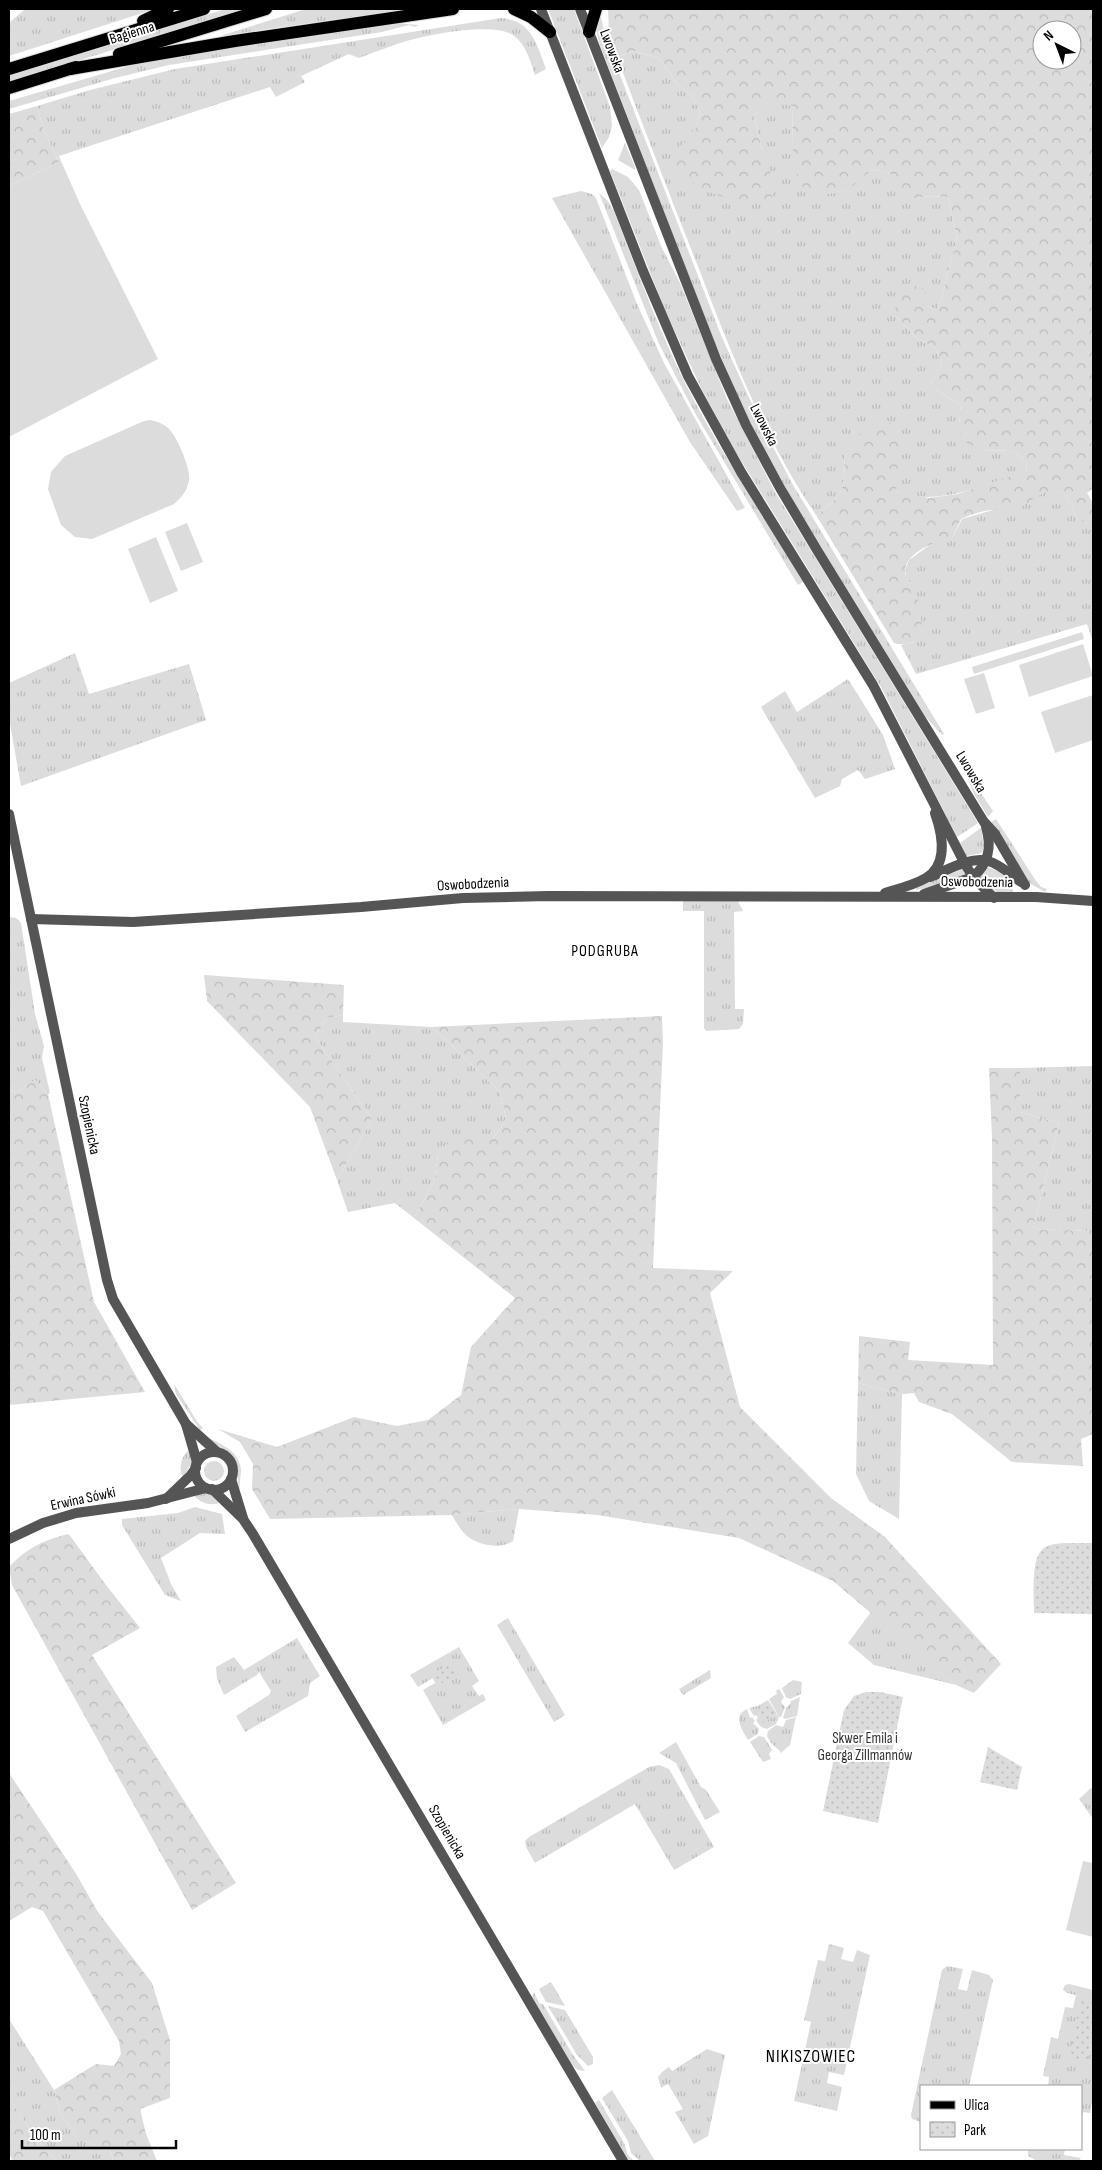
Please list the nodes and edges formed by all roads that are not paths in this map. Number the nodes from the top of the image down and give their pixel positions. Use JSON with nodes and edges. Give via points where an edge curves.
{"nodes":[{"id":1,"x":168,"y":9,"type":"edge"},
{"id":2,"x":204,"y":9,"type":"edge"},
{"id":3,"x":266,"y":9,"type":"edge"},
{"id":4,"x":454,"y":9,"type":"edge"},
{"id":5,"x":514,"y":9,"type":"edge"},
{"id":6,"x":541,"y":9,"type":"edge"},
{"id":7,"x":580,"y":9,"type":"edge"},
{"id":8,"x":596,"y":9,"type":"edge"},
{"id":9,"x":550,"y":32,"type":"junction"},
{"id":10,"x":589,"y":32,"type":"junction"},
{"id":11,"x":102,"y":40,"type":"junction"},
{"id":12,"x":9,"y":69,"type":"edge"},
{"id":13,"x":70,"y":69,"type":"junction"},
{"id":14,"x":9,"y":88,"type":"edge"},
{"id":15,"x":930,"y":798,"type":"junction"},
{"id":16,"x":9,"y":814,"type":"edge"},
{"id":17,"x":985,"y":824,"type":"junction"},
{"id":18,"x":987,"y":860,"type":"junction"},
{"id":19,"x":965,"y":864,"type":"junction"},
{"id":20,"x":973,"y":877,"type":"junction"},
{"id":21,"x":926,"y":878,"type":"junction"},
{"id":22,"x":1025,"y":885,"type":"junction"},
{"id":23,"x":878,"y":896,"type":"junction"},
{"id":24,"x":918,"y":896,"type":"junction"},
{"id":25,"x":1036,"y":897,"type":"junction"},
{"id":26,"x":994,"y":898,"type":"junction"},
{"id":27,"x":1093,"y":901,"type":"edge"},
{"id":28,"x":30,"y":919,"type":"junction"},
{"id":29,"x":186,"y":1424,"type":"junction"},
{"id":30,"x":218,"y":1452,"type":"junction"},
{"id":31,"x":197,"y":1465,"type":"junction"},
{"id":32,"x":231,"y":1479,"type":"junction"},
{"id":33,"x":209,"y":1489,"type":"junction"},
{"id":34,"x":166,"y":1498,"type":"junction"},
{"id":35,"x":243,"y":1519,"type":"junction"},
{"id":36,"x":9,"y":1539,"type":"edge"},
{"id":37,"x":623,"y":2161,"type":"edge"}],
"edges":[{"from":1,"to":11,"type":"main road"},
{"from":2,"to":11,"type":"main road","name":"Bagienna"},
{"from":3,"to":13,"type":"main road","name":"Bagienna"},
{"from":4,"to":13,"type":"main road"},
{"from":5,"to":9,"type":"main road"},
{"from":6,"to":9,"type":"street"},
{"from":7,"to":10,"type":"street","name":"Lwowska"},
{"from":8,"to":10,"type":"main road"},
{"from":9,"to":15,"type":"street","via":[[658,307],[692,384],[741,472],[873,685]]},
{"from":10,"to":17,"type":"street","name":"Lwowska","via":[[716,359],[746,425],[803,527]]},
{"from":11,"to":12,"type":"main road","name":"Bagienna"},
{"from":13,"to":14,"type":"main road","name":"Bagienna"},
{"from":15,"to":19,"type":"street"},
{"from":15,"to":21,"type":"street","via":[[943,845],[936,869]]},
{"from":16,"to":28,"type":"street","name":"Szopienicka"},
{"from":17,"to":18,"type":"street","name":"Lwowska","via":[[990,840]]},
{"from":17,"to":22,"type":"street","name":"Lwowska","via":[[995,834]]},
{"from":18,"to":19,"type":"street","name":"Oswobodzenia"},
{"from":18,"to":20,"type":"street"},
{"from":18,"to":22,"type":"street","name":"Oswobodzenia"},
{"from":19,"to":20,"type":"street"},
{"from":19,"to":21,"type":"street","name":"Oswobodzenia"},
{"from":20,"to":24,"type":"street","name":"Oswobodzenia"},
{"from":20,"to":26,"type":"street"},
{"from":21,"to":23,"type":"street"},
{"from":22,"to":25,"type":"street","name":"Oswobodzenia"},
{"from":23,"to":24,"type":"street","name":"Oswobodzenia"},
{"from":23,"to":28,"type":"street","name":"Oswobodzenia","via":[[463,898],[133,922]]},
{"from":24,"to":26,"type":"street","name":"Oswobodzenia"},
{"from":25,"to":26,"type":"street","name":"Oswobodzenia"},
{"from":25,"to":27,"type":"street","name":"Oswobodzenia"},
{"from":28,"to":29,"type":"street","name":"Szopienicka","via":[[106,1280],[113,1299]]},
{"from":29,"to":30,"type":"street","name":"Szopienicka"},
{"from":29,"to":31,"type":"street","name":"Szopienicka"},
{"from":30,"to":31,"type":"street","via":[[206,1454]]},
{"from":30,"to":32,"type":"street","via":[[231,1462]]},
{"from":31,"to":33,"type":"street","via":[[198,1480]]},
{"from":31,"to":34,"type":"street","name":"Erwina Sówki"},
{"from":32,"to":33,"type":"street","via":[[224,1487]]},
{"from":32,"to":35,"type":"street","name":"Szopienicka"},
{"from":33,"to":34,"type":"street","name":"Erwina Sówki"},
{"from":33,"to":35,"type":"street","name":"Szopienicka"},
{"from":34,"to":36,"type":"street","name":"Erwina Sówki","via":[[76,1513]]},
{"from":35,"to":37,"type":"street","name":"Szopienicka"}]}
